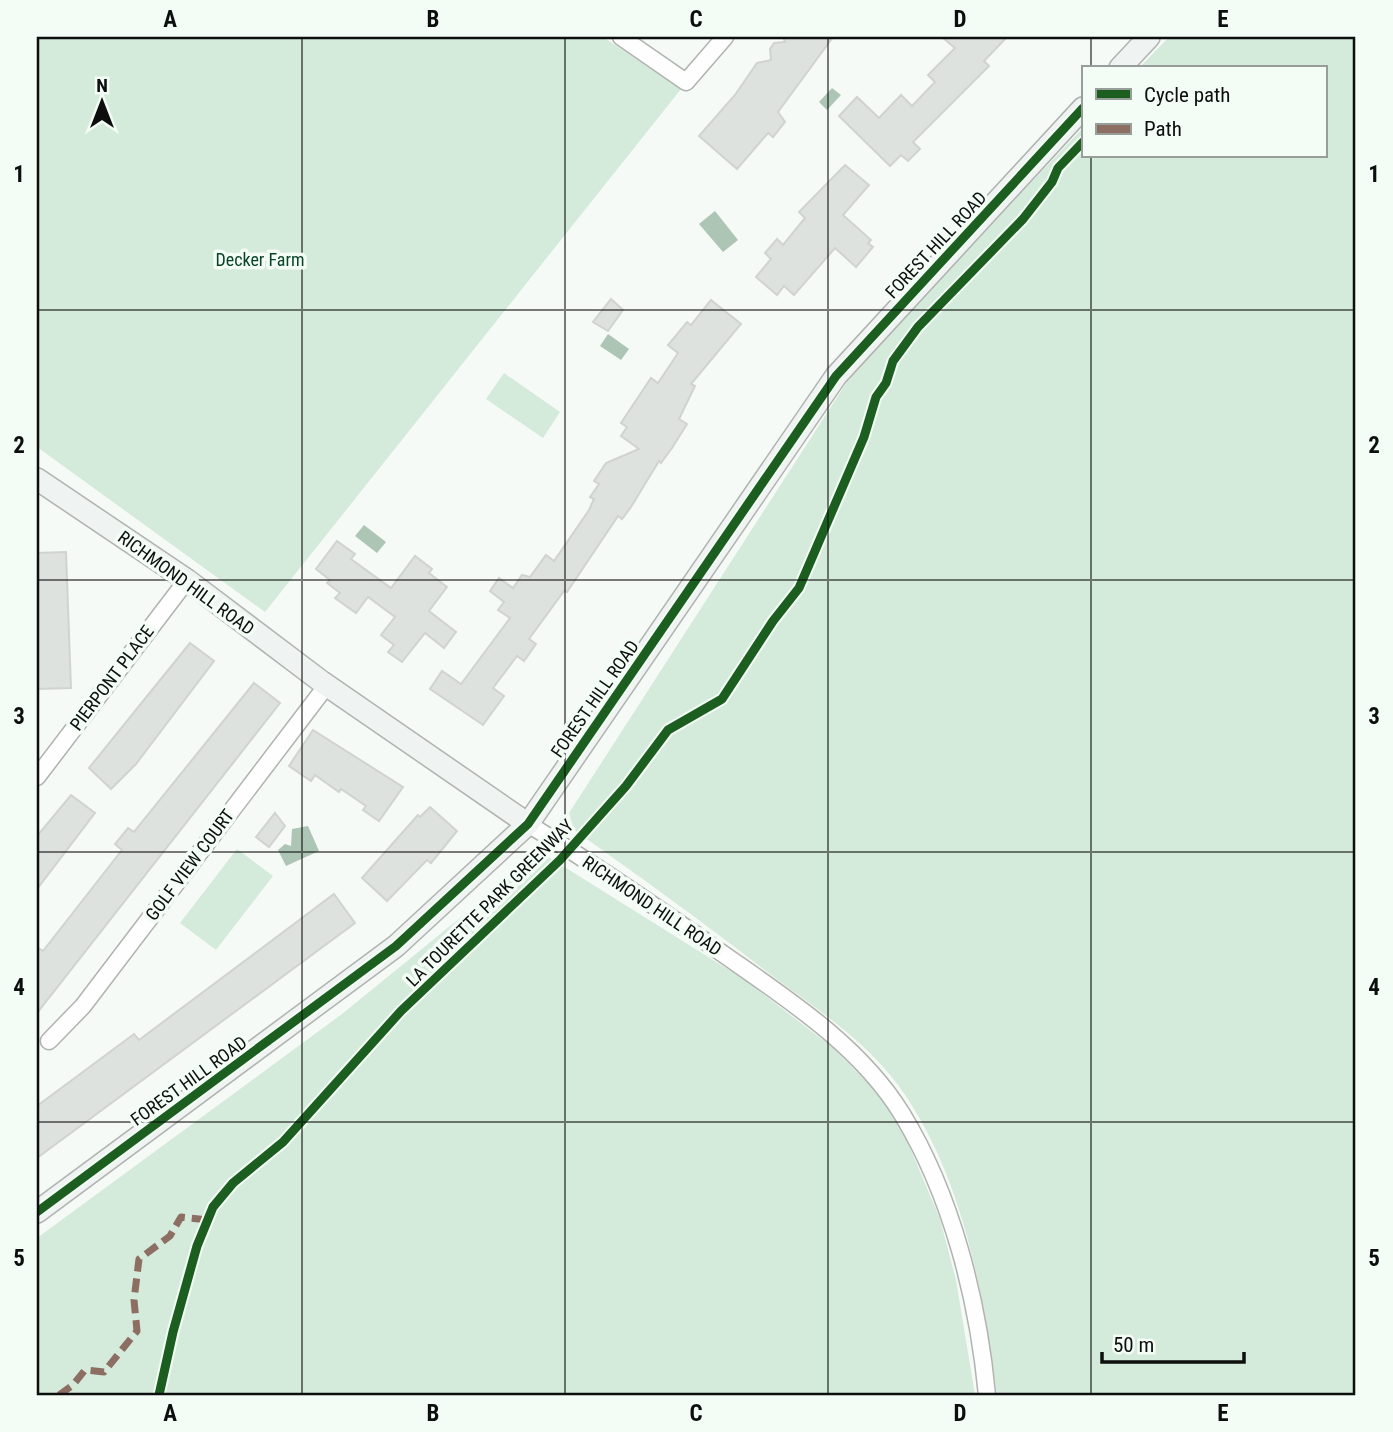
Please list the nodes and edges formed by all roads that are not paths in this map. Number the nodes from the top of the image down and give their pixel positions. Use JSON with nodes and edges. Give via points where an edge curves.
{"nodes":[{"id":1,"x":621,"y":37,"type":"edge"},
{"id":2,"x":725,"y":37,"type":"edge"},
{"id":3,"x":1149,"y":37,"type":"edge"},
{"id":4,"x":1122,"y":66,"type":"edge"},
{"id":5,"x":1082,"y":109,"type":"edge"},
{"id":6,"x":37,"y":479,"type":"edge"},
{"id":7,"x":187,"y":580,"type":"junction"},
{"id":8,"x":327,"y":685,"type":"junction"},
{"id":9,"x":37,"y":777,"type":"edge"},
{"id":10,"x":528,"y":824,"type":"junction"},
{"id":11,"x":49,"y":1041,"type":"dead end"},
{"id":12,"x":37,"y":1212,"type":"edge"},
{"id":13,"x":987,"y":1395,"type":"edge"}],
"edges":[{"from":1,"to":2,"type":"street","via":[[686,82]]},
{"from":3,"to":4,"type":"street"},
{"from":5,"to":10,"type":"street","name":"FOREST HILL ROAD","via":[[836,376]]},
{"from":6,"to":7,"type":"street","name":"RICHMOND HILL ROAD"},
{"from":7,"to":8,"type":"street","name":"RICHMOND HILL ROAD"},
{"from":7,"to":9,"type":"street","name":"PIERPONT PLACE"},
{"from":8,"to":10,"type":"street","name":"RICHMOND HILL ROAD"},
{"from":8,"to":11,"type":"street","name":"GOLF VIEW COURT","via":[[83,1006]]},
{"from":10,"to":12,"type":"street","name":"FOREST HILL ROAD","via":[[396,946]]},
{"from":10,"to":13,"type":"street","name":"RICHMOND HILL ROAD","via":[[775,991],[828,1032],[869,1072],[901,1113],[948,1218],[976,1319]]}]}
